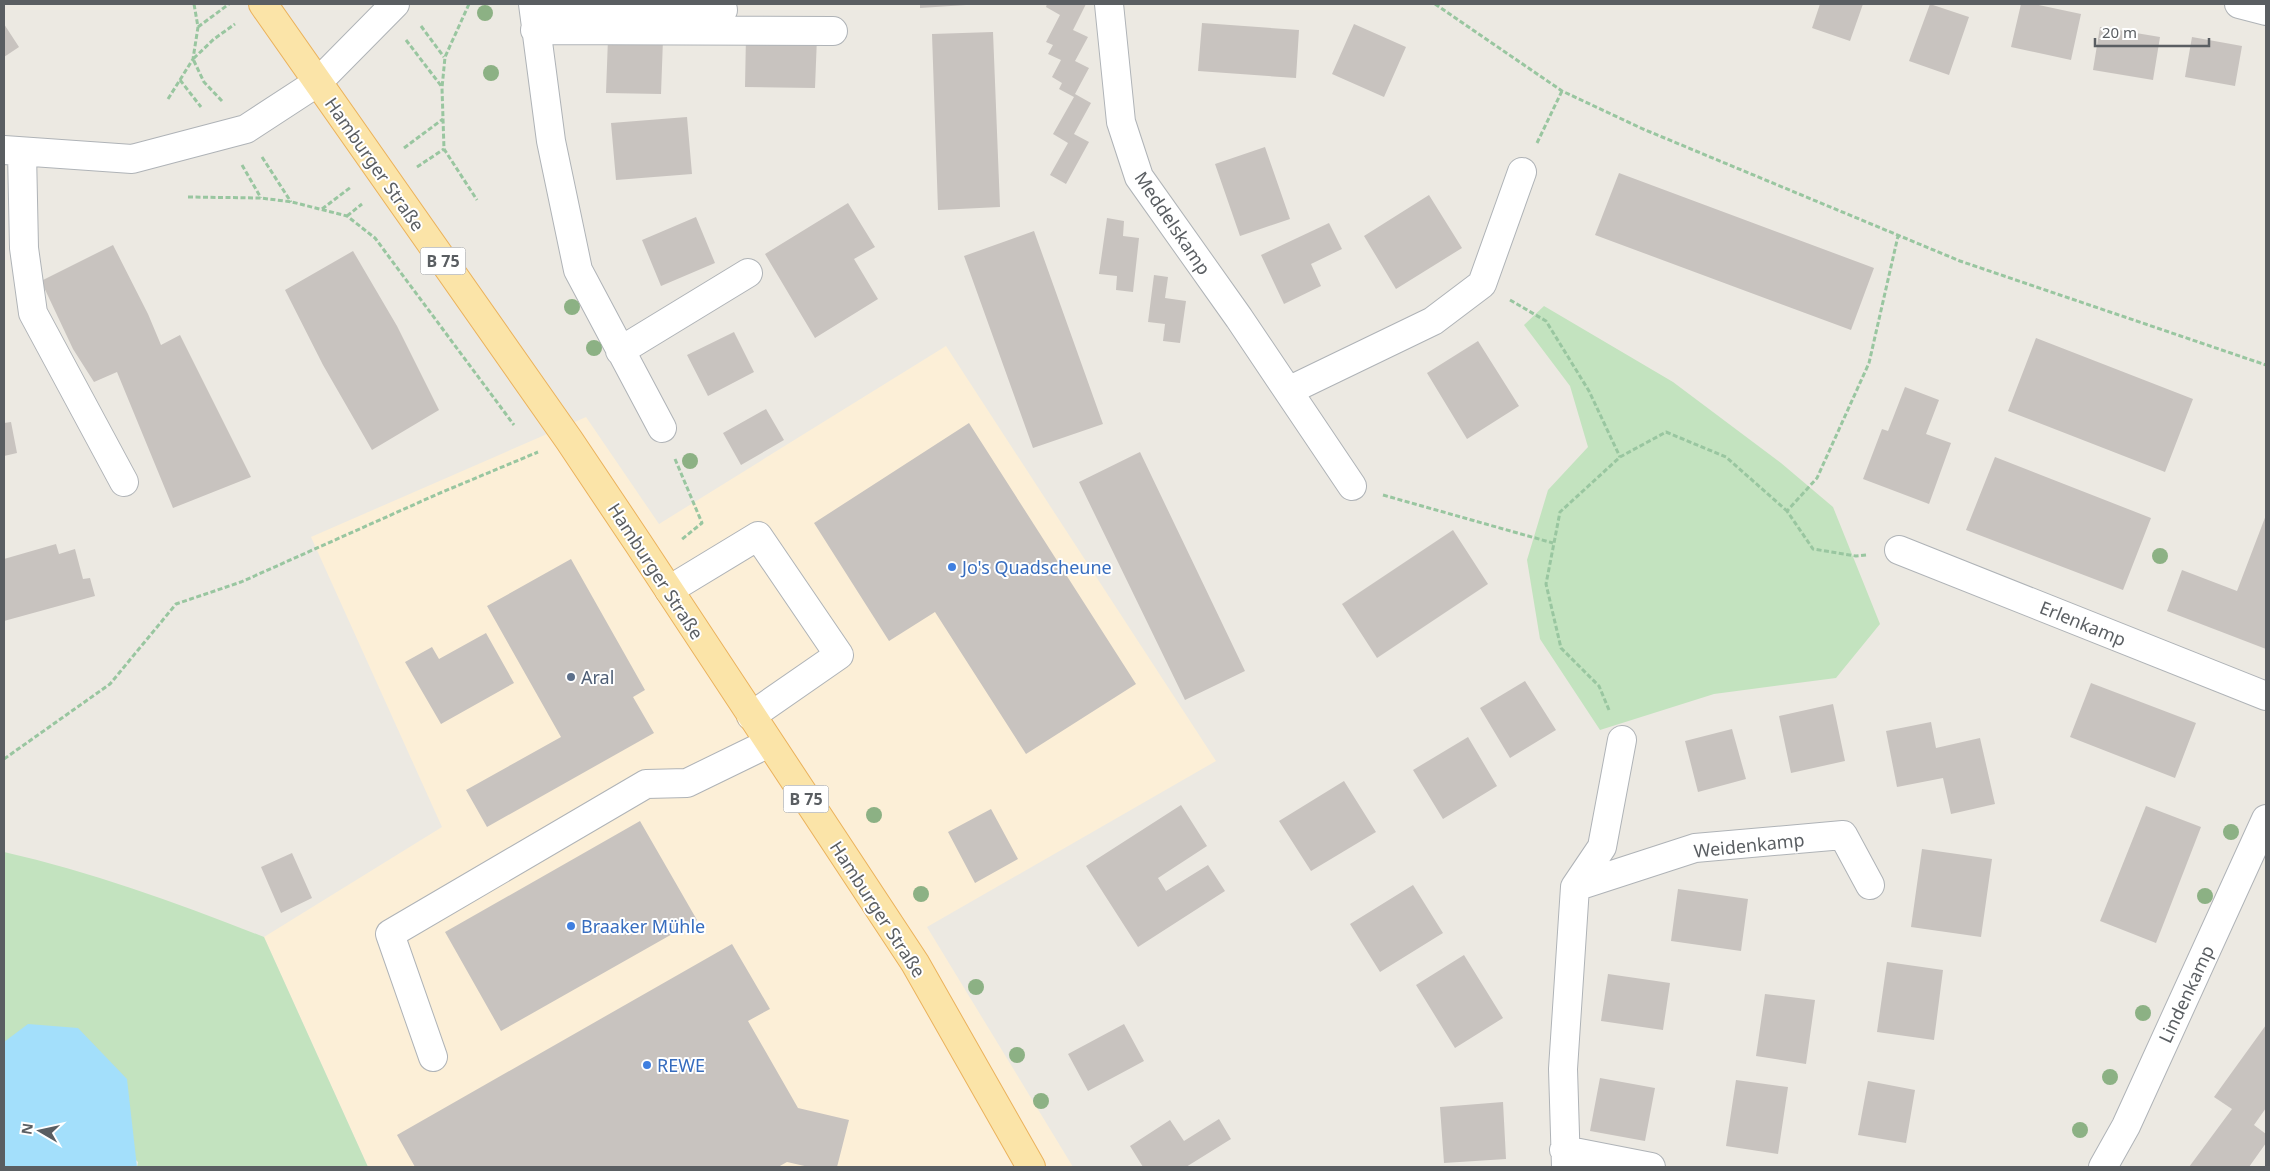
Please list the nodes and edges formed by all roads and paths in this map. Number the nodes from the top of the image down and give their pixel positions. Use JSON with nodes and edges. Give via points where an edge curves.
{"nodes":[{"id":1,"x":194,"y":4,"type":"edge"},
{"id":2,"x":230,"y":4,"type":"edge"},
{"id":3,"x":262,"y":4,"type":"edge"},
{"id":4,"x":469,"y":4,"type":"edge"},
{"id":5,"x":1109,"y":4,"type":"edge"},
{"id":6,"x":1436,"y":4,"type":"edge"},
{"id":7,"x":2239,"y":4,"type":"edge"},
{"id":8,"x":723,"y":10,"type":"dead end"},
{"id":9,"x":2266,"y":11,"type":"edge"},
{"id":10,"x":399,"y":12,"type":"edge"},
{"id":11,"x":534,"y":15,"type":"edge"},
{"id":12,"x":238,"y":21,"type":"dead end"},
{"id":13,"x":198,"y":27,"type":"junction"},
{"id":14,"x":833,"y":30,"type":"dead end"},
{"id":15,"x":445,"y":57,"type":"junction"},
{"id":16,"x":193,"y":59,"type":"junction"},
{"id":17,"x":318,"y":82,"type":"junction"},
{"id":18,"x":442,"y":88,"type":"junction"},
{"id":19,"x":1562,"y":91,"type":"junction"},
{"id":20,"x":168,"y":99,"type":"dead end"},
{"id":21,"x":13,"y":152,"type":"edge"},
{"id":22,"x":1522,"y":172,"type":"joint"},
{"id":23,"x":188,"y":197,"type":"dead end"},
{"id":24,"x":477,"y":200,"type":"dead end"},
{"id":25,"x":1898,"y":236,"type":"junction"},
{"id":26,"x":748,"y":273,"type":"dead end"},
{"id":27,"x":1482,"y":284,"type":"junction"},
{"id":28,"x":620,"y":351,"type":"junction"},
{"id":29,"x":2266,"y":365,"type":"edge"},
{"id":30,"x":1288,"y":390,"type":"junction"},
{"id":31,"x":662,"y":428,"type":"joint"},
{"id":32,"x":518,"y":430,"type":"dead end"},
{"id":33,"x":569,"y":440,"type":"junction"},
{"id":34,"x":529,"y":446,"type":"dead end"},
{"id":35,"x":535,"y":453,"type":"junction"},
{"id":36,"x":1620,"y":457,"type":"junction"},
{"id":37,"x":124,"y":482,"type":"dead end"},
{"id":38,"x":1352,"y":486,"type":"joint"},
{"id":39,"x":1787,"y":511,"type":"junction"},
{"id":40,"x":1554,"y":543,"type":"junction"},
{"id":41,"x":1899,"y":550,"type":"joint"},
{"id":42,"x":652,"y":565,"type":"junction"},
{"id":43,"x":669,"y":590,"type":"junction"},
{"id":44,"x":2266,"y":696,"type":"edge"},
{"id":45,"x":751,"y":716,"type":"junction"},
{"id":46,"x":1622,"y":740,"type":"joint"},
{"id":47,"x":769,"y":743,"type":"junction"},
{"id":48,"x":4,"y":759,"type":"edge"},
{"id":49,"x":2266,"y":820,"type":"edge"},
{"id":50,"x":1870,"y":885,"type":"dead end"},
{"id":51,"x":1574,"y":887,"type":"junction"},
{"id":52,"x":433,"y":1057,"type":"dead end"},
{"id":53,"x":1565,"y":1159,"type":"edge"},
{"id":54,"x":1031,"y":1167,"type":"edge"},
{"id":55,"x":1652,"y":1167,"type":"edge"},
{"id":56,"x":2103,"y":1167,"type":"edge"}],
"edges":[{"from":1,"to":13,"type":"path"},
{"from":2,"to":13,"type":"path"},
{"from":3,"to":17,"type":"main road","number":"B 75"},
{"from":4,"to":15,"type":"path"},
{"from":5,"to":30,"type":"street","name":"Meddelskamp","via":[[1121,122],[1138,177]]},
{"from":6,"to":19,"type":"path"},
{"from":7,"to":9,"type":"street"},
{"from":8,"to":11,"type":"street"},
{"from":10,"to":15,"type":"path"},
{"from":10,"to":17,"type":"street","name":"Hamburger Straße"},
{"from":10,"to":18,"type":"path"},
{"from":11,"to":14,"type":"street"},
{"from":11,"to":28,"type":"street","via":[[551,142],[578,270]]},
{"from":12,"to":16,"type":"path"},
{"from":13,"to":16,"type":"path"},
{"from":15,"to":18,"type":"path"},
{"from":16,"to":20,"type":"path"},
{"from":17,"to":21,"type":"street","via":[[246,129],[132,159]]},
{"from":17,"to":33,"type":"main road","name":"Hamburger Straße","number":"B 75"},
{"from":18,"to":24,"type":"path","via":[[444,149]]},
{"from":19,"to":22,"type":"path"},
{"from":19,"to":25,"type":"path","via":[[1643,129]]},
{"from":21,"to":37,"type":"street","via":[[33,313]]},
{"from":22,"to":27,"type":"street"},
{"from":23,"to":32,"type":"path","via":[[261,198],[347,216],[375,238]]},
{"from":25,"to":29,"type":"path","via":[[1969,264]]},
{"from":25,"to":39,"type":"path","via":[[1869,363],[1817,478]]},
{"from":26,"to":28,"type":"street"},
{"from":27,"to":30,"type":"street","via":[[1433,321]]},
{"from":27,"to":36,"type":"path","via":[[1546,321],[1589,391]]},
{"from":28,"to":31,"type":"street"},
{"from":30,"to":38,"type":"street","name":"Meddelskamp"},
{"from":31,"to":42,"type":"path","via":[[702,523]]},
{"from":33,"to":35,"type":"path"},
{"from":33,"to":42,"type":"main road","name":"Hamburger Straße","number":"B 75"},
{"from":34,"to":35,"type":"path"},
{"from":35,"to":48,"type":"path","via":[[241,582],[176,604],[110,684]]},
{"from":36,"to":39,"type":"path","via":[[1666,432],[1726,456]]},
{"from":36,"to":40,"type":"path","via":[[1560,512]]},
{"from":38,"to":40,"type":"path"},
{"from":39,"to":41,"type":"path","via":[[1813,550],[1856,556]]},
{"from":40,"to":46,"type":"path","via":[[1546,584],[1560,648],[1599,686]]},
{"from":41,"to":44,"type":"street","name":"Erlenkamp"},
{"from":42,"to":43,"type":"main road","name":"Hamburger Straße","number":"B 75"},
{"from":43,"to":45,"type":"main road","name":"Hamburger Straße","number":"B 75"},
{"from":43,"to":45,"type":"street","via":[[758,536],[838,655]]},
{"from":45,"to":47,"type":"main road","name":"Hamburger Straße","number":"B 75"},
{"from":46,"to":51,"type":"street","via":[[1602,847]]},
{"from":47,"to":52,"type":"street","via":[[687,783],[646,784],[390,934]]},
{"from":47,"to":54,"type":"main road","name":"Hamburger Straße","number":"B 75","via":[[915,963]]},
{"from":49,"to":56,"type":"street","name":"Lindenkamp","via":[[2126,1126]]},
{"from":50,"to":51,"type":"street","name":"Weidenkamp","via":[[1843,835],[1695,848]]},
{"from":51,"to":53,"type":"street","via":[[1563,1069]]},
{"from":53,"to":55,"type":"street"}]}
